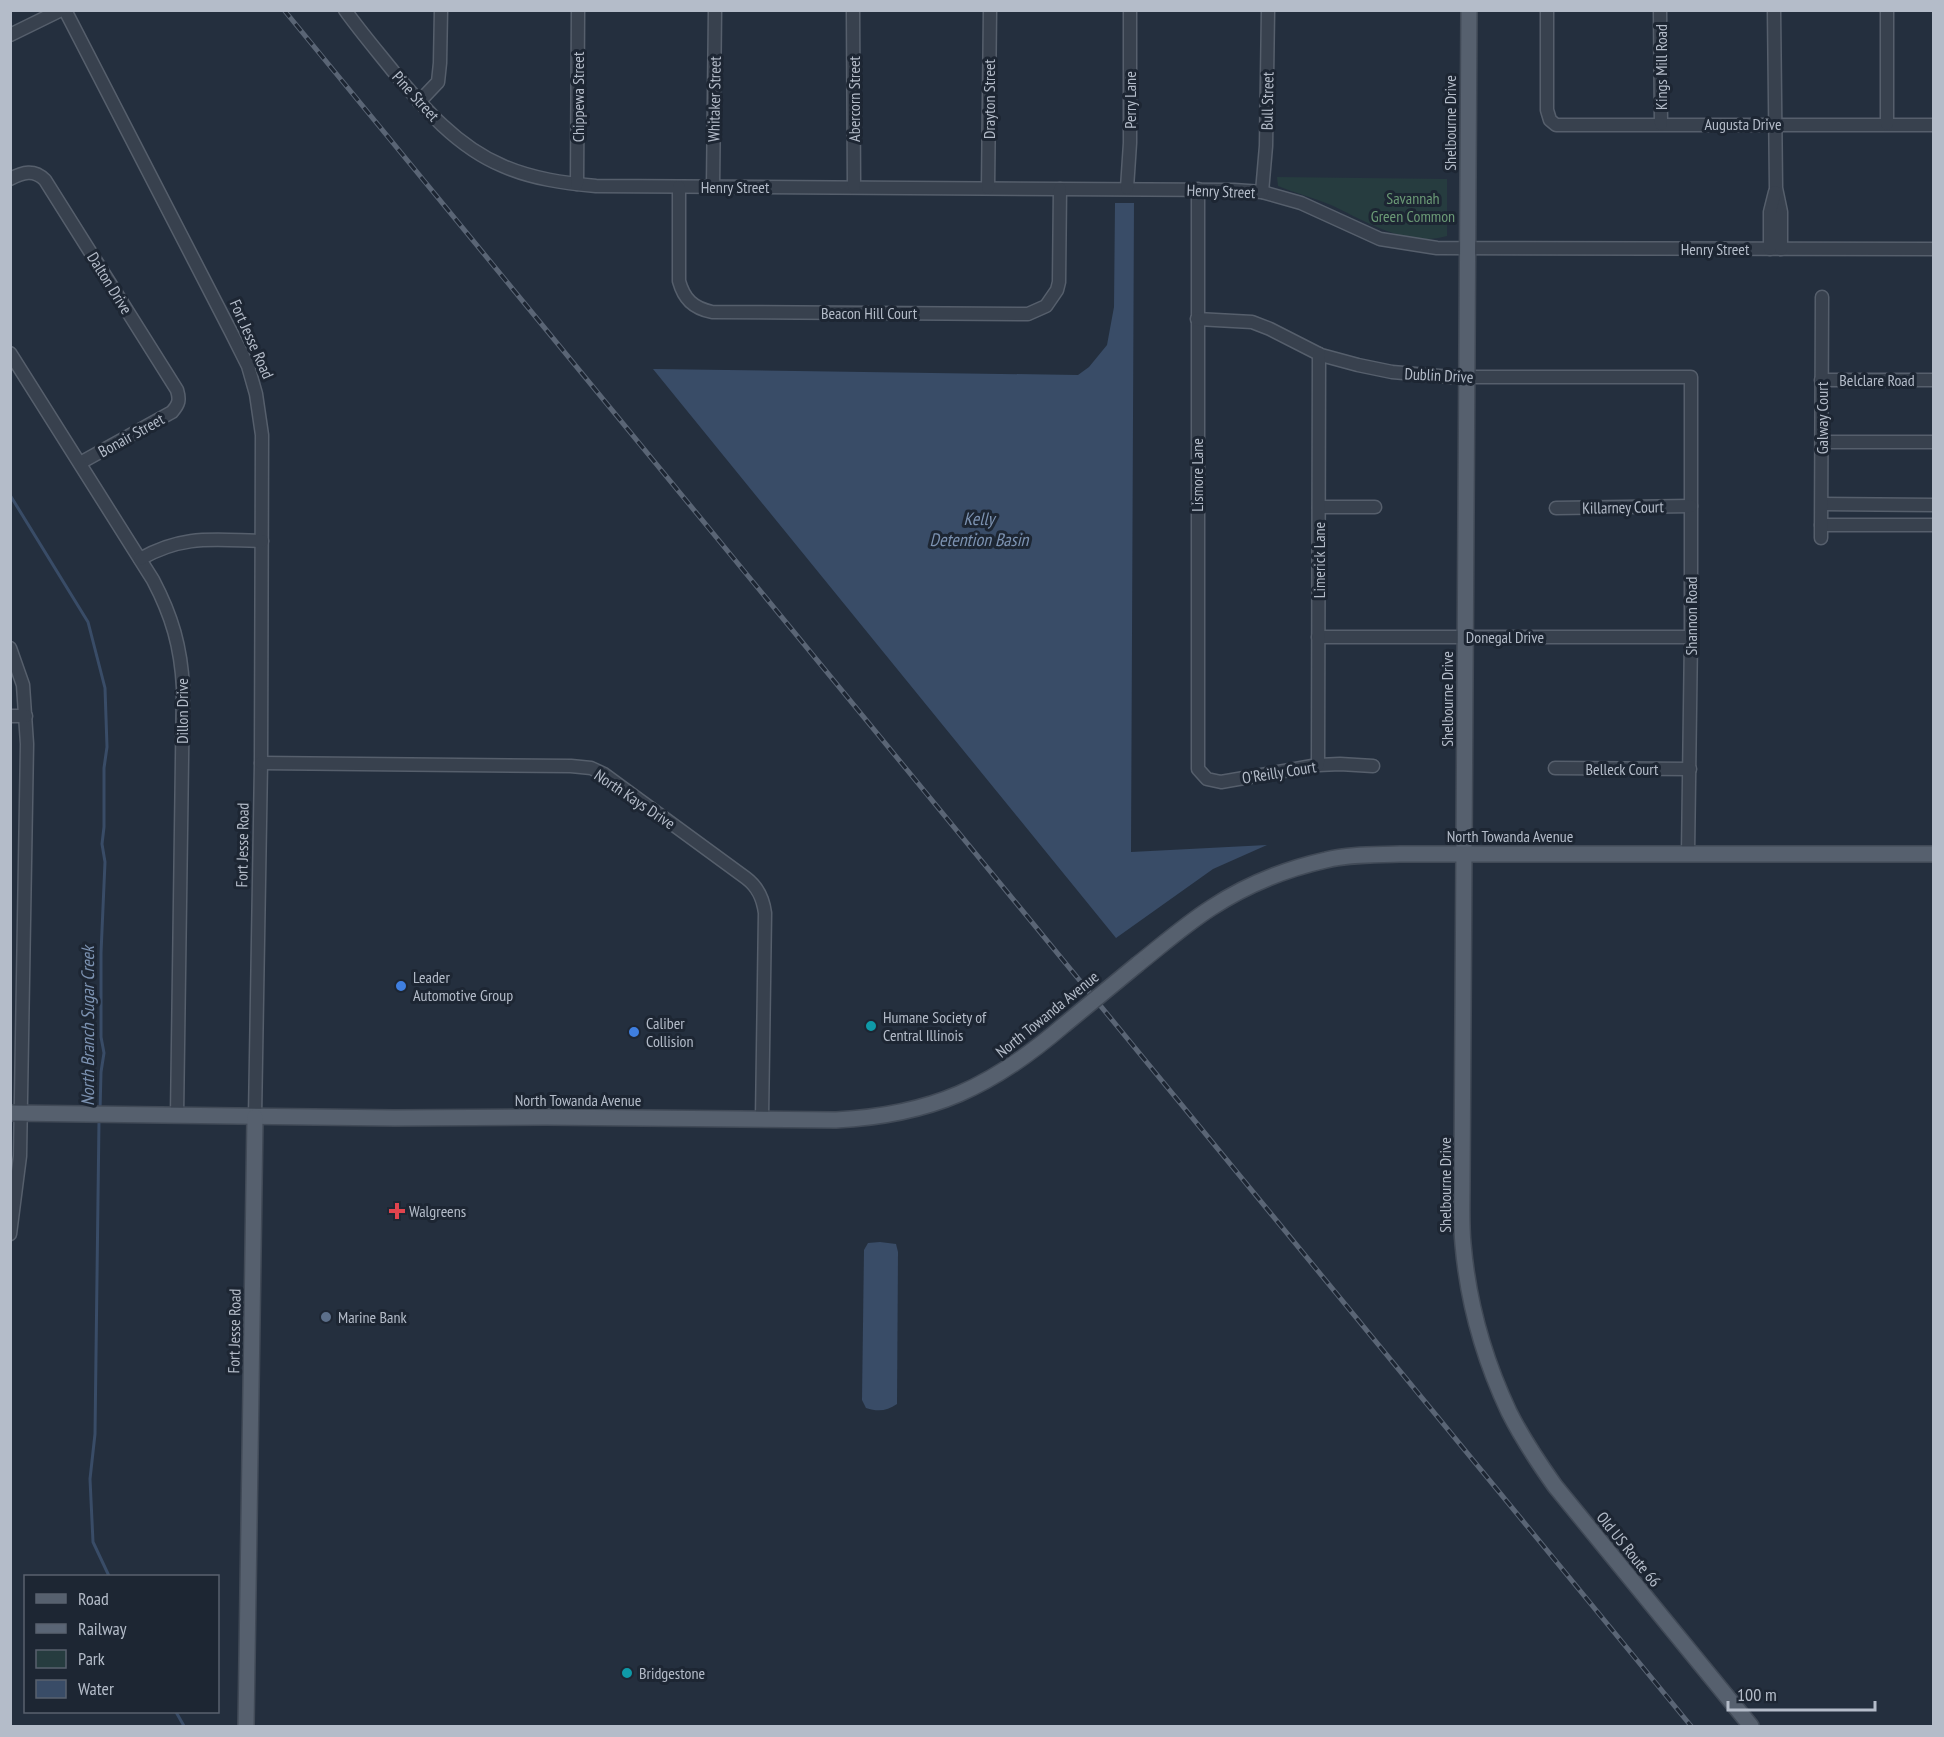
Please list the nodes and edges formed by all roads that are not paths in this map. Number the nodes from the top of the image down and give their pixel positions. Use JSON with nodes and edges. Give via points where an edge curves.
{"nodes":[{"id":1,"x":63,"y":10,"type":"edge"},
{"id":2,"x":345,"y":10,"type":"edge"},
{"id":3,"x":441,"y":10,"type":"edge"},
{"id":4,"x":578,"y":10,"type":"edge"},
{"id":5,"x":715,"y":10,"type":"edge"},
{"id":6,"x":853,"y":10,"type":"edge"},
{"id":7,"x":990,"y":10,"type":"edge"},
{"id":8,"x":1130,"y":10,"type":"edge"},
{"id":9,"x":1268,"y":10,"type":"edge"},
{"id":10,"x":1469,"y":10,"type":"edge"},
{"id":11,"x":1547,"y":10,"type":"edge"},
{"id":12,"x":1660,"y":10,"type":"edge"},
{"id":13,"x":1774,"y":10,"type":"edge"},
{"id":14,"x":1887,"y":10,"type":"edge"},
{"id":15,"x":10,"y":36,"type":"edge"},
{"id":16,"x":419,"y":102,"type":"junction"},
{"id":17,"x":1661,"y":124,"type":"junction"},
{"id":18,"x":1887,"y":124,"type":"junction"},
{"id":19,"x":1776,"y":125,"type":"junction"},
{"id":20,"x":1934,"y":125,"type":"edge"},
{"id":21,"x":501,"y":166,"type":"joint"},
{"id":22,"x":10,"y":179,"type":"edge"},
{"id":23,"x":577,"y":184,"type":"junction"},
{"id":24,"x":679,"y":187,"type":"junction"},
{"id":25,"x":712,"y":187,"type":"junction"},
{"id":26,"x":854,"y":187,"type":"junction"},
{"id":27,"x":988,"y":188,"type":"junction"},
{"id":28,"x":1127,"y":188,"type":"junction"},
{"id":29,"x":1060,"y":189,"type":"junction"},
{"id":30,"x":1198,"y":189,"type":"junction"},
{"id":31,"x":1262,"y":192,"type":"junction"},
{"id":32,"x":1776,"y":249,"type":"junction"},
{"id":33,"x":1934,"y":249,"type":"edge"},
{"id":34,"x":1468,"y":250,"type":"junction"},
{"id":35,"x":1821,"y":297,"type":"dead end"},
{"id":36,"x":1197,"y":319,"type":"junction"},
{"id":37,"x":10,"y":353,"type":"edge"},
{"id":38,"x":1319,"y":354,"type":"junction"},
{"id":39,"x":1467,"y":377,"type":"junction"},
{"id":40,"x":1691,"y":377,"type":"joint"},
{"id":41,"x":1821,"y":380,"type":"junction"},
{"id":42,"x":1934,"y":380,"type":"edge"},
{"id":43,"x":178,"y":403,"type":"joint"},
{"id":44,"x":1822,"y":442,"type":"junction"},
{"id":45,"x":1934,"y":442,"type":"edge"},
{"id":46,"x":80,"y":463,"type":"junction"},
{"id":47,"x":1821,"y":504,"type":"junction"},
{"id":48,"x":1934,"y":505,"type":"edge"},
{"id":49,"x":1691,"y":506,"type":"junction"},
{"id":50,"x":1319,"y":507,"type":"junction"},
{"id":51,"x":1375,"y":507,"type":"dead end"},
{"id":52,"x":1556,"y":508,"type":"dead end"},
{"id":53,"x":1821,"y":525,"type":"junction"},
{"id":54,"x":1934,"y":525,"type":"edge"},
{"id":55,"x":1821,"y":538,"type":"dead end"},
{"id":56,"x":262,"y":541,"type":"junction"},
{"id":57,"x":140,"y":559,"type":"junction"},
{"id":58,"x":1318,"y":637,"type":"junction"},
{"id":59,"x":1466,"y":637,"type":"junction"},
{"id":60,"x":1691,"y":637,"type":"junction"},
{"id":61,"x":10,"y":648,"type":"edge"},
{"id":62,"x":10,"y":716,"type":"edge"},
{"id":63,"x":26,"y":716,"type":"junction"},
{"id":64,"x":1197,"y":762,"type":"joint"},
{"id":65,"x":261,"y":763,"type":"junction"},
{"id":66,"x":1318,"y":765,"type":"junction"},
{"id":67,"x":1373,"y":766,"type":"dead end"},
{"id":68,"x":1555,"y":768,"type":"dead end"},
{"id":69,"x":1690,"y":769,"type":"junction"},
{"id":70,"x":10,"y":847,"type":"edge"},
{"id":71,"x":25,"y":848,"type":"junction"},
{"id":72,"x":1688,"y":854,"type":"junction"},
{"id":73,"x":1934,"y":854,"type":"edge"},
{"id":74,"x":1465,"y":855,"type":"junction"},
{"id":75,"x":17,"y":976,"type":"edge"},
{"id":76,"x":16,"y":1113,"type":"edge"},
{"id":77,"x":177,"y":1116,"type":"junction"},
{"id":78,"x":255,"y":1117,"type":"junction"},
{"id":79,"x":762,"y":1119,"type":"junction"},
{"id":80,"x":10,"y":1234,"type":"edge"},
{"id":81,"x":1496,"y":1382,"type":"joint"},
{"id":82,"x":246,"y":1726,"type":"edge"},
{"id":83,"x":1751,"y":1726,"type":"edge"}],
"edges":[{"from":1,"to":15,"type":"street"},
{"from":1,"to":56,"type":"street","name":"Fort Jesse Road","via":[[248,366],[262,435]]},
{"from":2,"to":16,"type":"street","name":"Pine Street"},
{"from":3,"to":16,"type":"street","via":[[438,82]]},
{"from":4,"to":23,"type":"street","name":"Chippewa Street"},
{"from":5,"to":25,"type":"street","name":"Whitaker Street"},
{"from":6,"to":26,"type":"street","name":"Abercorn Street"},
{"from":7,"to":27,"type":"street","name":"Drayton Street"},
{"from":8,"to":28,"type":"street","name":"Perry Lane"},
{"from":9,"to":31,"type":"street","name":"Bull Street"},
{"from":10,"to":34,"type":"main road","name":"Shelbourne Drive"},
{"from":11,"to":17,"type":"street","name":"Augusta Drive","via":[[1547,110],[1552,123]]},
{"from":12,"to":17,"type":"street","name":"Kings Mill Road"},
{"from":13,"to":19,"type":"street"},
{"from":14,"to":18,"type":"street"},
{"from":16,"to":21,"type":"street","name":"Pine Street","via":[[461,141]]},
{"from":17,"to":19,"type":"street","name":"Augusta Drive"},
{"from":18,"to":19,"type":"street","name":"Augusta Drive"},
{"from":18,"to":20,"type":"street","name":"Augusta Drive"},
{"from":19,"to":32,"type":"street","via":[[1776,188],[1770,212]]},
{"from":21,"to":23,"type":"street","name":"Henry Street","via":[[531,177]]},
{"from":22,"to":43,"type":"street","name":"Dalton Drive","via":[[29,172],[45,180],[177,390]]},
{"from":23,"to":24,"type":"street","name":"Henry Street"},
{"from":24,"to":25,"type":"street","name":"Henry Street"},
{"from":24,"to":29,"type":"street","name":"Beacon Hill Court","via":[[679,281],[687,300],[702,310],[1028,314],[1053,299],[1059,282]]},
{"from":25,"to":26,"type":"street","name":"Henry Street"},
{"from":26,"to":27,"type":"street","name":"Henry Street"},
{"from":27,"to":29,"type":"street","name":"Henry Street"},
{"from":28,"to":29,"type":"street","name":"Henry Street"},
{"from":28,"to":30,"type":"street","name":"Henry Street"},
{"from":30,"to":31,"type":"street","name":"Henry Street"},
{"from":30,"to":36,"type":"street","name":"Lismore Lane"},
{"from":31,"to":34,"type":"street","name":"Henry Street","via":[[1301,203],[1380,239]]},
{"from":32,"to":33,"type":"street","name":"Henry Street"},
{"from":32,"to":34,"type":"street","name":"Henry Street"},
{"from":34,"to":39,"type":"main road","name":"Shelbourne Drive"},
{"from":35,"to":41,"type":"street","name":"Galway Court"},
{"from":36,"to":38,"type":"street","name":"Dublin Drive","via":[[1252,322]]},
{"from":36,"to":64,"type":"street","name":"Lismore Lane"},
{"from":37,"to":46,"type":"street","name":"Dillon Drive"},
{"from":38,"to":39,"type":"street","name":"Dublin Drive","via":[[1392,372]]},
{"from":38,"to":50,"type":"street","name":"Limerick Lane"},
{"from":39,"to":40,"type":"street","name":"Dublin Drive"},
{"from":39,"to":59,"type":"main road","name":"Shelbourne Drive"},
{"from":40,"to":49,"type":"street","name":"Shannon Road"},
{"from":41,"to":42,"type":"street","name":"Belclare Road"},
{"from":41,"to":44,"type":"street","name":"Galway Court"},
{"from":43,"to":46,"type":"street","name":"Bonair Street","via":[[172,412]]},
{"from":44,"to":45,"type":"street"},
{"from":44,"to":47,"type":"street","name":"Galway Court"},
{"from":46,"to":57,"type":"street","name":"Dillon Drive"},
{"from":47,"to":48,"type":"street"},
{"from":47,"to":53,"type":"street","name":"Galway Court"},
{"from":49,"to":52,"type":"street","name":"Killarney Court"},
{"from":49,"to":60,"type":"street","name":"Shannon Road"},
{"from":50,"to":51,"type":"street"},
{"from":50,"to":58,"type":"street","name":"Limerick Lane"},
{"from":53,"to":54,"type":"street"},
{"from":53,"to":55,"type":"street","name":"Galway Court"},
{"from":56,"to":57,"type":"street","via":[[191,540]]},
{"from":56,"to":65,"type":"street","name":"Fort Jesse Road"},
{"from":57,"to":77,"type":"street","name":"Dillon Drive","via":[[172,620],[182,667]]},
{"from":58,"to":59,"type":"street","name":"Donegal Drive"},
{"from":58,"to":66,"type":"street","name":"Limerick Lane"},
{"from":59,"to":60,"type":"street","name":"Donegal Drive"},
{"from":59,"to":74,"type":"main road","name":"Shelbourne Drive"},
{"from":60,"to":69,"type":"street","name":"Shannon Road"},
{"from":61,"to":63,"type":"street","via":[[23,685]]},
{"from":62,"to":63,"type":"street"},
{"from":63,"to":71,"type":"street"},
{"from":64,"to":66,"type":"street","name":"O'Reilly Court","via":[[1202,774],[1214,782]]},
{"from":65,"to":78,"type":"street","name":"Fort Jesse Road"},
{"from":65,"to":79,"type":"street","name":"North Kays Drive","via":[[571,766],[604,774],[747,878],[762,897]]},
{"from":66,"to":67,"type":"street","name":"O'Reilly Court"},
{"from":68,"to":69,"type":"street","name":"Belleck Court"},
{"from":69,"to":72,"type":"street","name":"Shannon Road"},
{"from":70,"to":71,"type":"street"},
{"from":71,"to":75,"type":"street"},
{"from":72,"to":73,"type":"main road","name":"North Towanda Avenue"},
{"from":72,"to":74,"type":"main road","name":"North Towanda Avenue"},
{"from":74,"to":79,"type":"main road","name":"North Towanda Avenue","bridge":true,"via":[[1355,855],[1284,872],[1211,908],[1029,1054],[982,1085],[920,1108],[868,1118]]},
{"from":74,"to":81,"type":"main road","name":"Shelbourne Drive","via":[[1463,1244],[1470,1297]]},
{"from":75,"to":76,"type":"street"},
{"from":76,"to":77,"type":"main road","name":"North Towanda Avenue"},
{"from":76,"to":80,"type":"street","via":[[20,1155]]},
{"from":77,"to":78,"type":"main road","name":"North Towanda Avenue"},
{"from":78,"to":79,"type":"main road","name":"North Towanda Avenue"},
{"from":78,"to":82,"type":"main road","name":"Fort Jesse Road"},
{"from":81,"to":83,"type":"main road","name":"Old US Route 66","via":[[1529,1448],[1555,1486]]}]}
